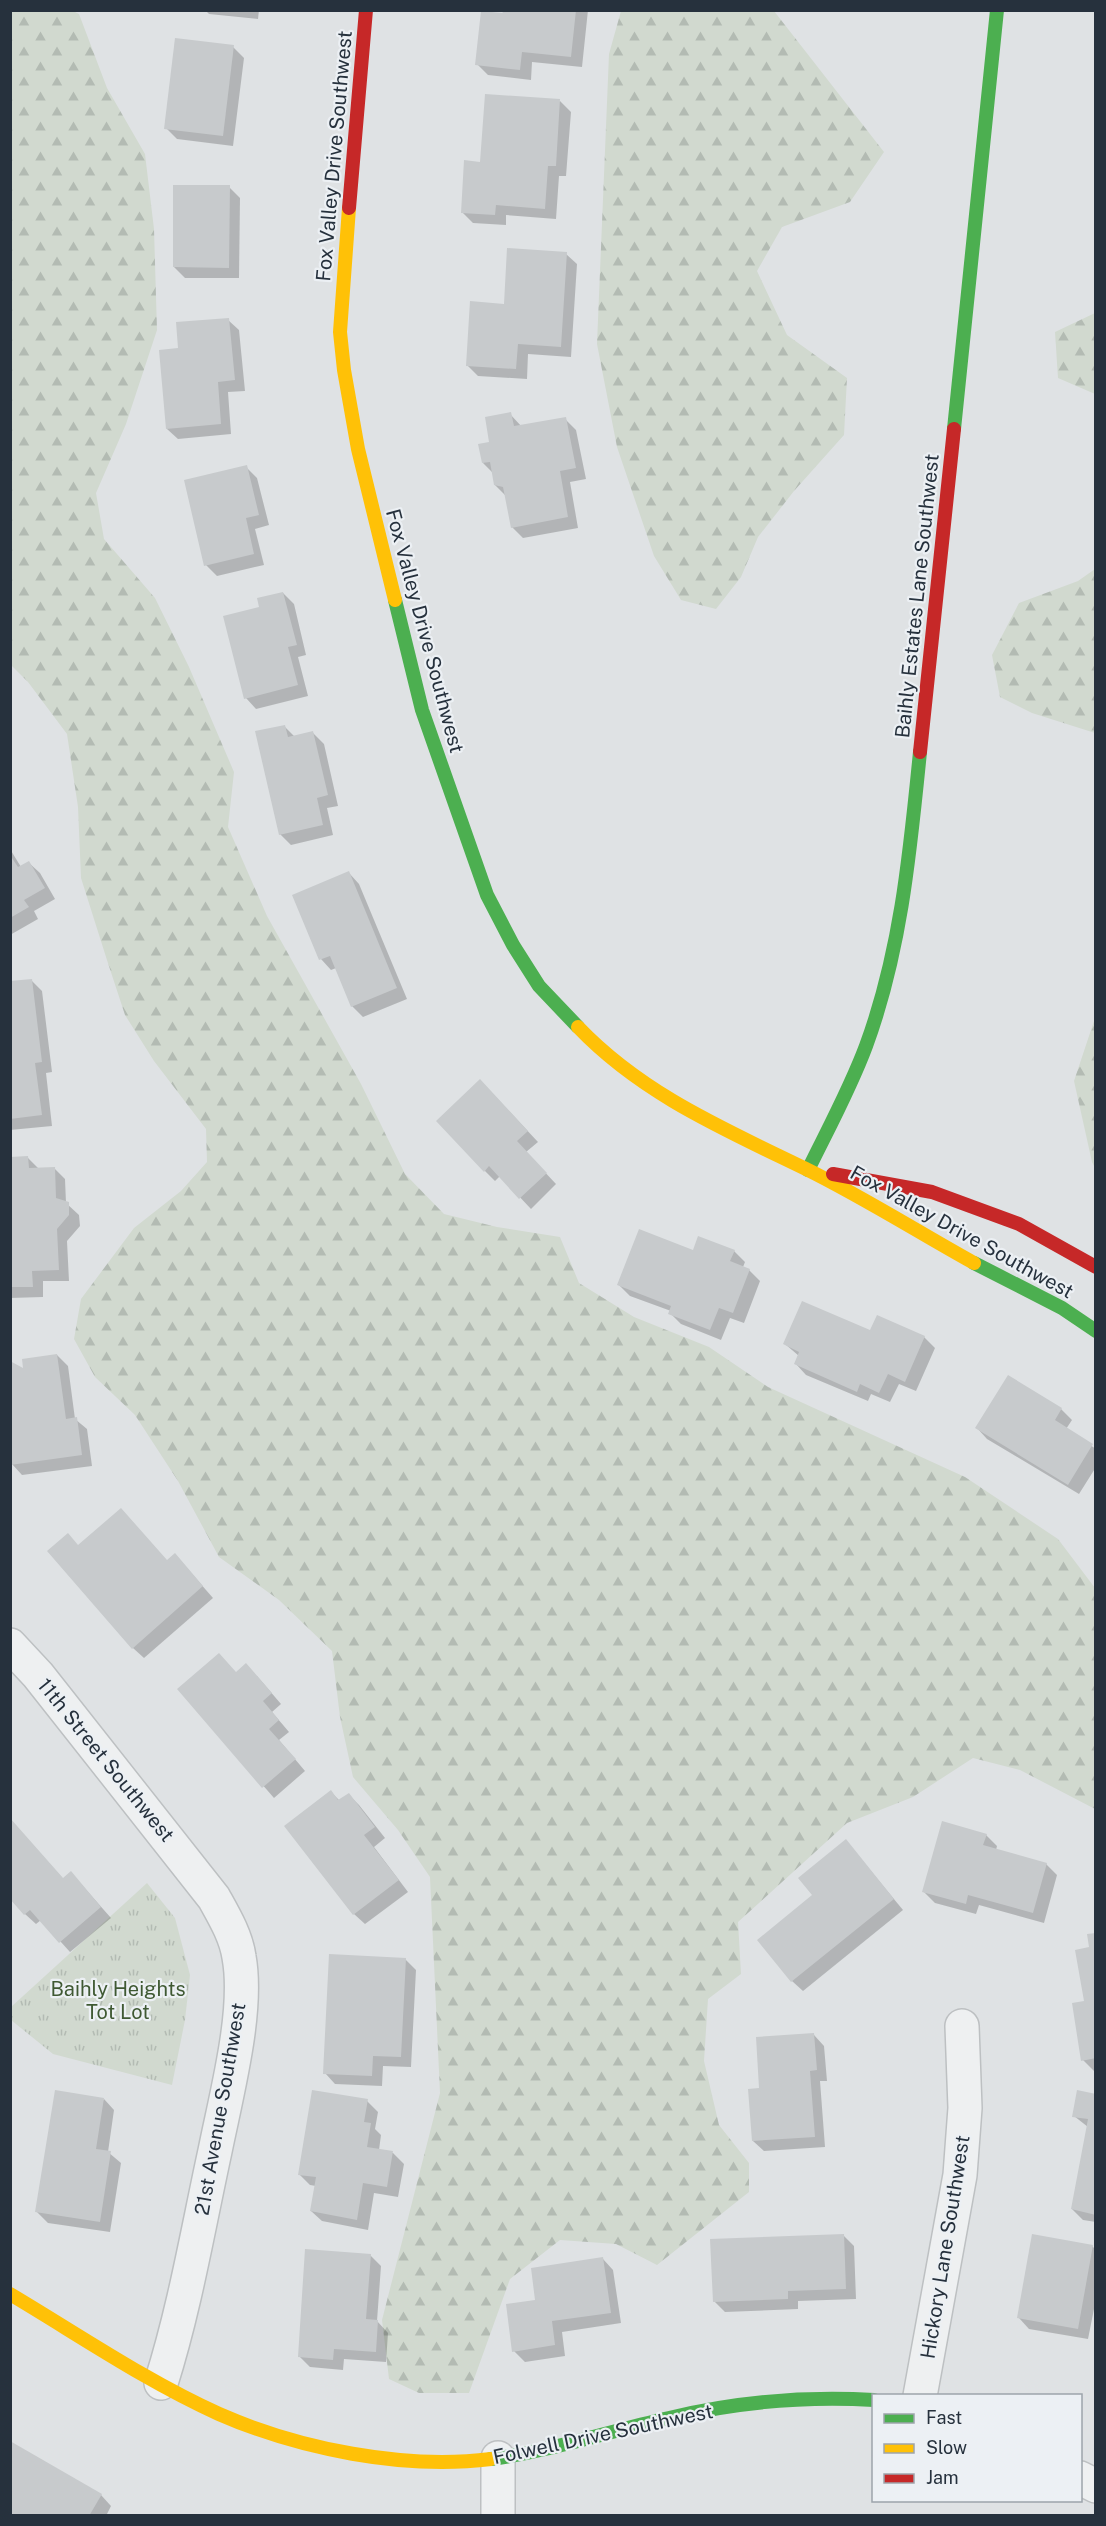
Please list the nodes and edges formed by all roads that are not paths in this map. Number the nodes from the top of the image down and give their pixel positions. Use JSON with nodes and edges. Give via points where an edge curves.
{"nodes":[{"id":1,"x":366,"y":10,"type":"edge"},
{"id":2,"x":997,"y":10,"type":"edge"},
{"id":3,"x":808,"y":1170,"type":"junction"},
{"id":4,"x":1095,"y":1267,"type":"edge"},
{"id":5,"x":1095,"y":1331,"type":"edge"},
{"id":6,"x":10,"y":1645,"type":"edge"},
{"id":7,"x":177,"y":1849,"type":"joint"},
{"id":8,"x":962,"y":2026,"type":"dead end"},
{"id":9,"x":10,"y":2294,"type":"edge"},
{"id":10,"x":161,"y":2383,"type":"junction"},
{"id":11,"x":920,"y":2394,"type":"edge"},
{"id":12,"x":872,"y":2400,"type":"edge"},
{"id":13,"x":498,"y":2458,"type":"junction"},
{"id":14,"x":498,"y":2516,"type":"edge"}],
"edges":[{"from":1,"to":3,"type":"street","name":"Fox Valley Drive Southwest","via":[[344,256],[340,332],[344,370],[360,459],[422,710],[483,885],[539,986],[582,1031],[661,1095],[726,1132]]},
{"from":2,"to":3,"type":"street","name":"Baihly Estates Lane Southwest","via":[[907,882],[896,944],[865,1047]]},
{"from":3,"to":4,"type":"street","name":"Fox Valley Drive Southwest","via":[[932,1192],[1019,1224]]},
{"from":3,"to":5,"type":"street","name":"Fox Valley Drive Southwest","via":[[1062,1308]]},
{"from":6,"to":7,"type":"street","name":"11th Street Southwest"},
{"from":7,"to":10,"type":"street","name":"21st Avenue Southwest","via":[[214,1898],[230,1927],[239,1956],[241,1986],[224,2106],[177,2333]]},
{"from":8,"to":11,"type":"street","name":"Hickory Lane Southwest","via":[[965,2098],[960,2175]]},
{"from":9,"to":10,"type":"street","name":"Folwell Drive Southwest"},
{"from":10,"to":13,"type":"street","name":"Folwell Drive Southwest","via":[[220,2414],[269,2433],[340,2450],[455,2462]]},
{"from":12,"to":13,"type":"street","name":"Folwell Drive Southwest","via":[[747,2404],[691,2413]]},
{"from":13,"to":14,"type":"street"}]}
